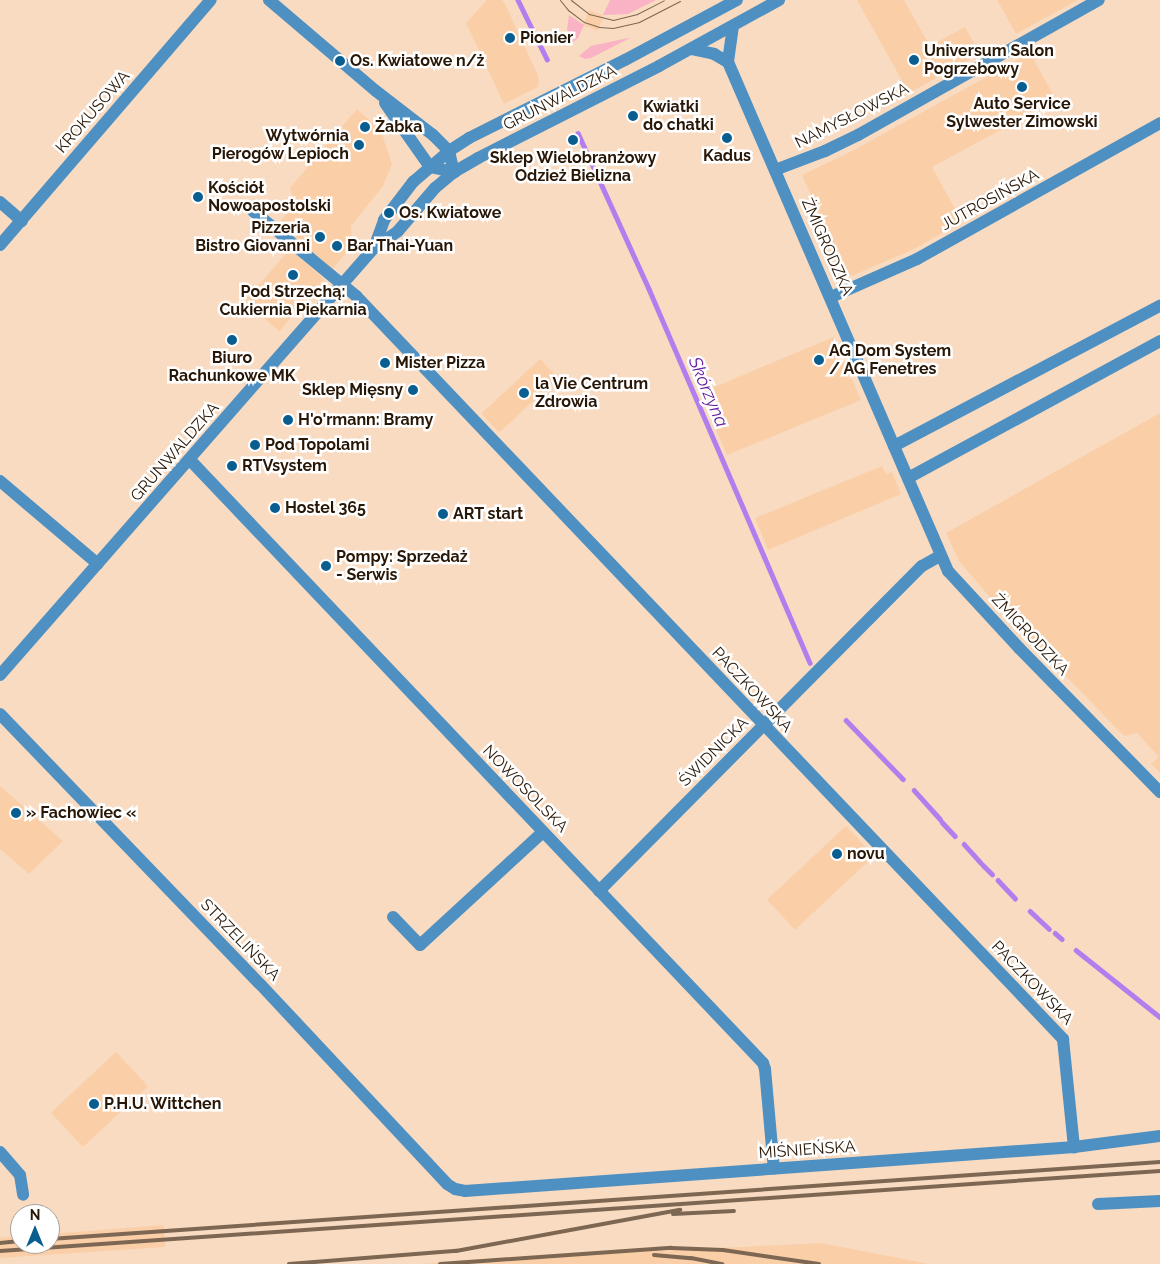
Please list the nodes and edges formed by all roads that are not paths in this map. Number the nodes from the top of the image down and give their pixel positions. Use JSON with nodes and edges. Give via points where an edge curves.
{"nodes":[{"id":1,"x":211,"y":0,"type":"edge"},
{"id":2,"x":269,"y":0,"type":"edge"},
{"id":3,"x":737,"y":0,"type":"edge"},
{"id":4,"x":779,"y":0,"type":"edge"},
{"id":5,"x":1099,"y":0,"type":"edge"},
{"id":6,"x":733,"y":26,"type":"junction"},
{"id":7,"x":691,"y":49,"type":"junction"},
{"id":8,"x":728,"y":62,"type":"junction"},
{"id":9,"x":376,"y":91,"type":"junction"},
{"id":10,"x":1160,"y":123,"type":"edge"},
{"id":11,"x":449,"y":151,"type":"junction"},
{"id":12,"x":430,"y":166,"type":"junction"},
{"id":13,"x":775,"y":170,"type":"junction"},
{"id":14,"x":454,"y":172,"type":"junction"},
{"id":15,"x":0,"y":202,"type":"edge"},
{"id":16,"x":258,"y":215,"type":"dead end"},
{"id":17,"x":22,"y":221,"type":"junction"},
{"id":18,"x":0,"y":246,"type":"edge"},
{"id":19,"x":374,"y":248,"type":"junction"},
{"id":20,"x":344,"y":284,"type":"junction"},
{"id":21,"x":831,"y":297,"type":"junction"},
{"id":22,"x":1160,"y":306,"type":"edge"},
{"id":23,"x":1160,"y":341,"type":"edge"},
{"id":24,"x":894,"y":446,"type":"junction"},
{"id":25,"x":190,"y":460,"type":"junction"},
{"id":26,"x":908,"y":478,"type":"junction"},
{"id":27,"x":0,"y":480,"type":"edge"},
{"id":28,"x":940,"y":556,"type":"junction"},
{"id":29,"x":98,"y":564,"type":"junction"},
{"id":30,"x":0,"y":675,"type":"edge"},
{"id":31,"x":0,"y":714,"type":"edge"},
{"id":32,"x":762,"y":725,"type":"junction"},
{"id":33,"x":1160,"y":792,"type":"edge"},
{"id":34,"x":543,"y":832,"type":"junction"},
{"id":35,"x":599,"y":891,"type":"junction"},
{"id":36,"x":393,"y":917,"type":"dead end"},
{"id":37,"x":1160,"y":1136,"type":"edge"},
{"id":38,"x":1074,"y":1147,"type":"junction"},
{"id":39,"x":0,"y":1152,"type":"edge"},
{"id":40,"x":774,"y":1169,"type":"junction"},
{"id":41,"x":455,"y":1189,"type":"joint"},
{"id":42,"x":23,"y":1194,"type":"dead end"},
{"id":43,"x":1160,"y":1201,"type":"edge"},
{"id":44,"x":1098,"y":1204,"type":"dead end"}],
"edges":[{"from":1,"to":17,"type":"street","name":"KROKUSOWA"},
{"from":2,"to":9,"type":"street"},
{"from":3,"to":11,"type":"street","name":"GRUNWALDZKA"},
{"from":4,"to":6,"type":"street","name":"GRUNWALDZKA"},
{"from":5,"to":13,"type":"street","name":"NAMYSŁOWSKA","via":[[858,135]]},
{"from":6,"to":7,"type":"street","name":"GRUNWALDZKA"},
{"from":6,"to":8,"type":"street"},
{"from":7,"to":8,"type":"street","via":[[714,54]]},
{"from":7,"to":14,"type":"street","name":"GRUNWALDZKA"},
{"from":8,"to":13,"type":"street","name":"ŻMIGRODZKA"},
{"from":9,"to":11,"type":"street"},
{"from":9,"to":12,"type":"street"},
{"from":10,"to":21,"type":"street","name":"JUTROSIŃSKA","via":[[917,259]]},
{"from":11,"to":12,"type":"street","name":"GRUNWALDZKA"},
{"from":11,"to":14,"type":"street"},
{"from":12,"to":14,"type":"street"},
{"from":12,"to":19,"type":"street","name":"GRUNWALDZKA","via":[[413,182],[384,220]]},
{"from":13,"to":21,"type":"street","name":"ŻMIGRODZKA"},
{"from":14,"to":19,"type":"street","name":"GRUNWALDZKA","via":[[428,195],[398,231]]},
{"from":15,"to":17,"type":"street"},
{"from":16,"to":20,"type":"street","name":"PACZKOWSKA","via":[[330,276]]},
{"from":17,"to":18,"type":"street","name":"KROKUSOWA"},
{"from":19,"to":20,"type":"street","name":"GRUNWALDZKA"},
{"from":20,"to":25,"type":"street","name":"GRUNWALDZKA"},
{"from":20,"to":32,"type":"street","name":"PACZKOWSKA"},
{"from":21,"to":24,"type":"street","name":"ŻMIGRODZKA"},
{"from":22,"to":24,"type":"street"},
{"from":23,"to":26,"type":"street"},
{"from":24,"to":26,"type":"street","name":"ŻMIGRODZKA"},
{"from":25,"to":29,"type":"street","name":"GRUNWALDZKA"},
{"from":25,"to":34,"type":"street","name":"NOWOSOLSKA"},
{"from":26,"to":28,"type":"street","name":"ŻMIGRODZKA"},
{"from":27,"to":29,"type":"street"},
{"from":28,"to":32,"type":"street","name":"ŚWIDNICKA","via":[[922,566]]},
{"from":28,"to":33,"type":"street","name":"ŻMIGRODZKA","via":[[948,571],[1019,648]]},
{"from":29,"to":30,"type":"street","name":"GRUNWALDZKA"},
{"from":31,"to":41,"type":"street","name":"STRZELIŃSKA"},
{"from":32,"to":35,"type":"street","name":"ŚWIDNICKA"},
{"from":32,"to":38,"type":"street","name":"PACZKOWSKA","via":[[1063,1039]]},
{"from":34,"to":35,"type":"street","name":"NOWOSOLSKA"},
{"from":34,"to":36,"type":"street","via":[[420,945]]},
{"from":35,"to":40,"type":"street","name":"NOWOSOLSKA","via":[[766,1069]]},
{"from":37,"to":38,"type":"street","name":"MIŚNIEŃSKA"},
{"from":38,"to":40,"type":"street","name":"MIŚNIEŃSKA"},
{"from":39,"to":42,"type":"street","via":[[20,1175]]},
{"from":40,"to":41,"type":"street","name":"MIŚNIEŃSKA","via":[[465,1191]]},
{"from":43,"to":44,"type":"street"}]}
